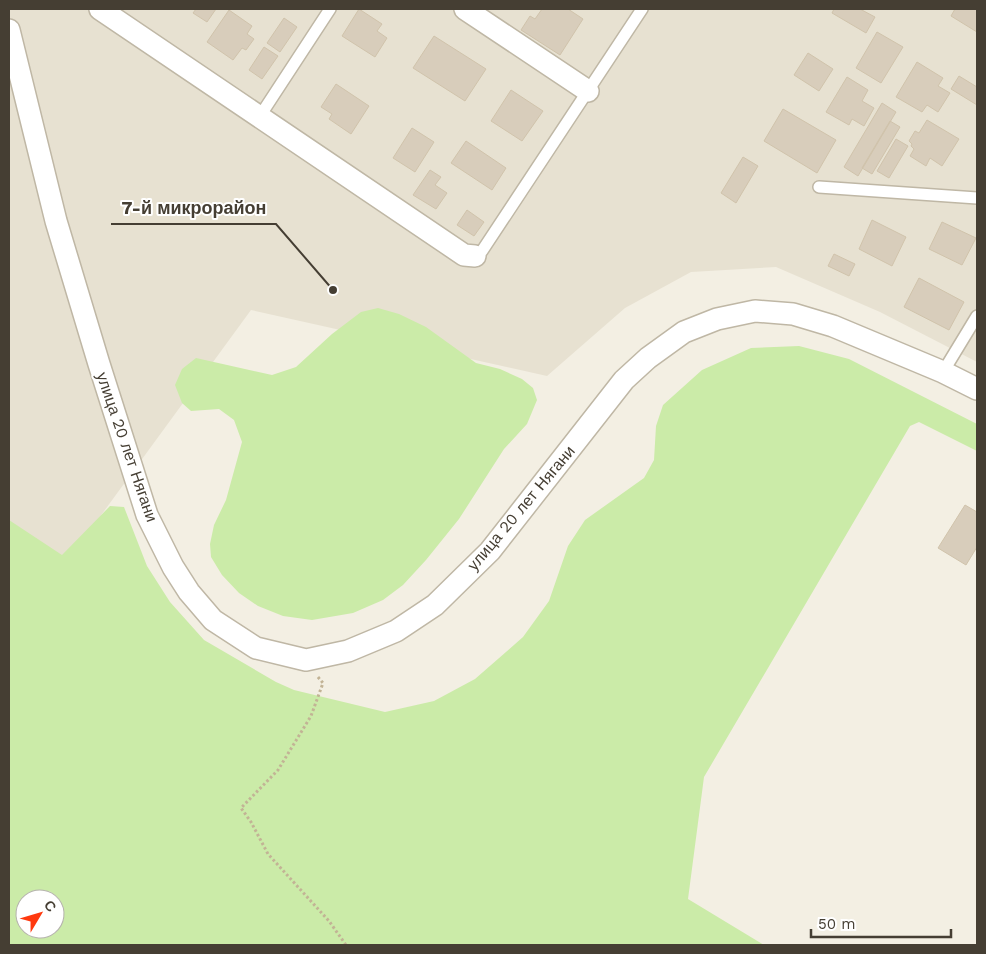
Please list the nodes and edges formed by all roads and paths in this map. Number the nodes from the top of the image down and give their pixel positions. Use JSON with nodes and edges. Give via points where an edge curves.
{"nodes":[{"id":1,"x":100,"y":9,"type":"edge"},
{"id":2,"x":330,"y":9,"type":"edge"},
{"id":3,"x":465,"y":9,"type":"edge"},
{"id":4,"x":642,"y":9,"type":"edge"},
{"id":5,"x":9,"y":30,"type":"edge"},
{"id":6,"x":588,"y":92,"type":"junction"},
{"id":7,"x":260,"y":116,"type":"junction"},
{"id":8,"x":819,"y":187,"type":"dead end"},
{"id":9,"x":977,"y":198,"type":"edge"},
{"id":10,"x":475,"y":256,"type":"joint"},
{"id":11,"x":977,"y":316,"type":"edge"},
{"id":12,"x":943,"y":372,"type":"junction"},
{"id":13,"x":977,"y":389,"type":"edge"},
{"id":14,"x":306,"y":660,"type":"junction"},
{"id":15,"x":346,"y":945,"type":"edge"}],
"edges":[{"from":1,"to":7,"type":"street"},
{"from":2,"to":7,"type":"lane"},
{"from":3,"to":6,"type":"street"},
{"from":4,"to":6,"type":"lane"},
{"from":5,"to":14,"type":"street","name":"улица 20 лет Нягани","via":[[56,221],[147,515],[173,567],[213,620],[256,648]]},
{"from":6,"to":10,"type":"lane","via":[[482,251]]},
{"from":7,"to":10,"type":"street","via":[[464,255]]},
{"from":8,"to":9,"type":"lane"},
{"from":11,"to":12,"type":"lane"},
{"from":12,"to":13,"type":"street","name":"улица 20 лет Нягани"},
{"from":12,"to":14,"type":"street","name":"улица 20 лет Нягани","via":[[833,326],[794,314],[755,311],[684,332],[624,380],[490,551],[435,605],[396,631],[348,651]]},
{"from":14,"to":15,"type":"path","via":[[323,683],[311,716],[278,770],[240,808],[268,854],[323,914]]}]}
